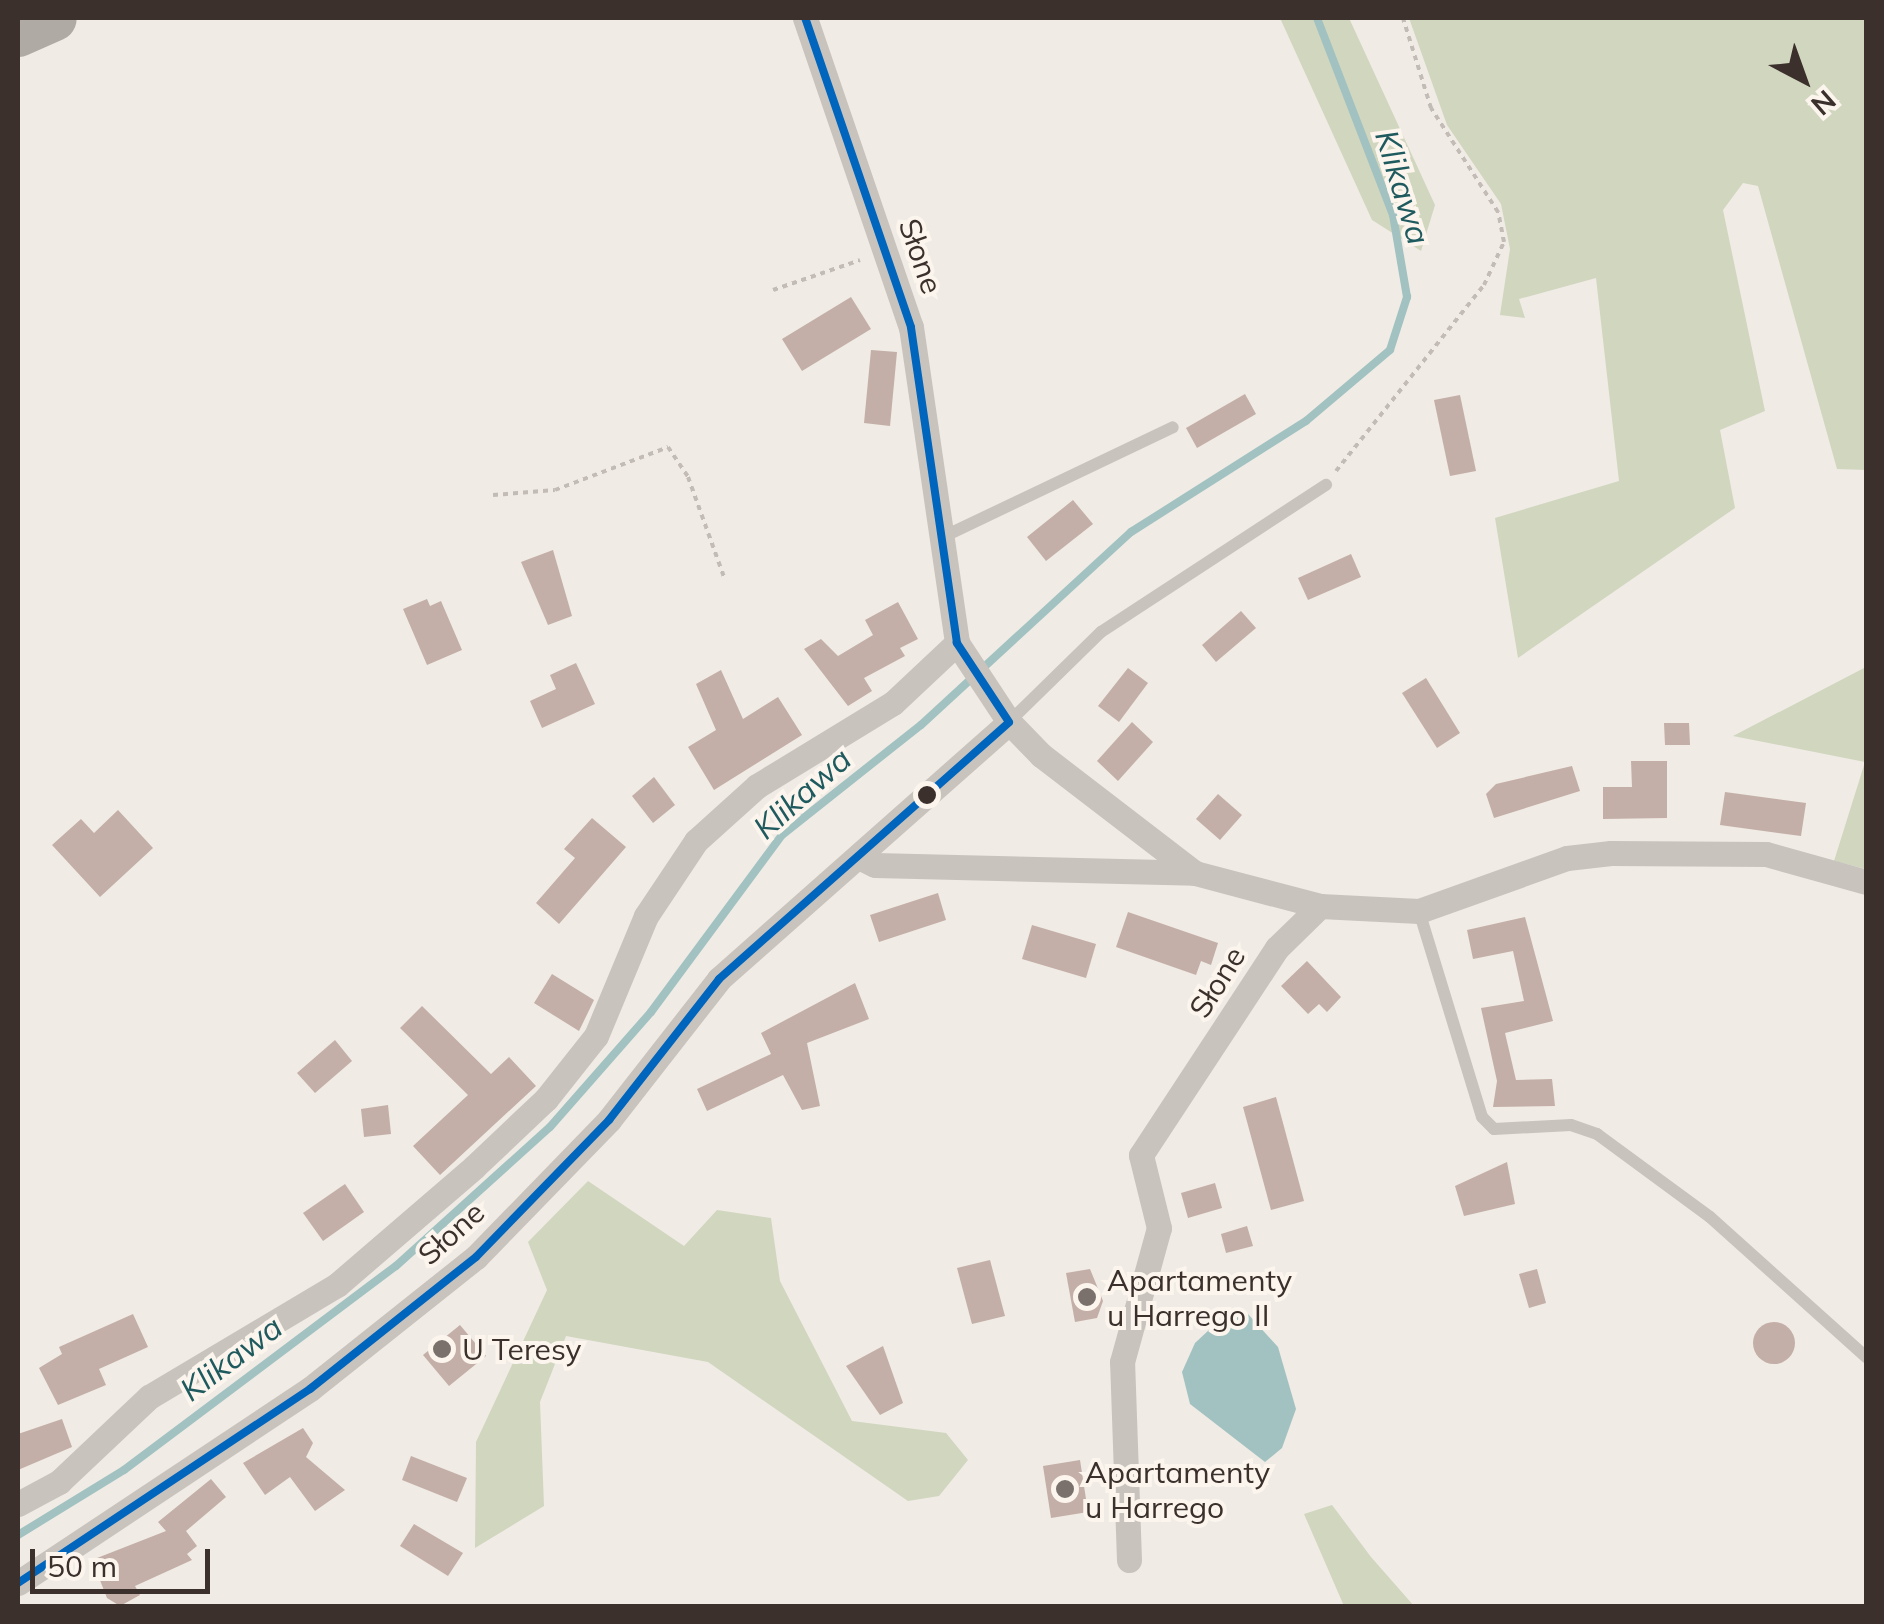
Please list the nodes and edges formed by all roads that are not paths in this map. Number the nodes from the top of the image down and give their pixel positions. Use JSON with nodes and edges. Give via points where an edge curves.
{"nodes":[{"id":1,"x":54,"y":18,"type":"edge"},
{"id":2,"x":804,"y":18,"type":"edge"},
{"id":3,"x":18,"y":34,"type":"edge"},
{"id":4,"x":1173,"y":427,"type":"dead end"},
{"id":5,"x":1326,"y":484,"type":"road end"},
{"id":6,"x":947,"y":535,"type":"junction"},
{"id":7,"x":964,"y":652,"type":"junction"},
{"id":8,"x":1008,"y":722,"type":"junction"},
{"id":9,"x":862,"y":859,"type":"junction"},
{"id":10,"x":1195,"y":873,"type":"junction"},
{"id":11,"x":1866,"y":882,"type":"edge"},
{"id":12,"x":1320,"y":906,"type":"junction"},
{"id":13,"x":1419,"y":911,"type":"junction"},
{"id":14,"x":1866,"y":1358,"type":"edge"},
{"id":15,"x":18,"y":1504,"type":"edge"},
{"id":16,"x":1129,"y":1560,"type":"dead end"},
{"id":17,"x":18,"y":1583,"type":"edge"}],
"edges":[{"from":1,"to":3,"type":"highway"},
{"from":2,"to":6,"type":"street","name":"Słone","via":[[890,265],[928,407]]},
{"from":4,"to":6,"type":"lane"},
{"from":5,"to":8,"type":"lane","via":[[1101,632]]},
{"from":6,"to":7,"type":"street","name":"Słone"},
{"from":7,"to":8,"type":"street"},
{"from":7,"to":15,"type":"street","via":[[756,786],[706,830],[646,916],[596,1036],[546,1099],[474,1168],[337,1286],[150,1397],[59,1482]]},
{"from":8,"to":9,"type":"street","name":"Słone"},
{"from":8,"to":10,"type":"street","via":[[1114,816]]},
{"from":9,"to":10,"type":"street","via":[[875,866]]},
{"from":9,"to":17,"type":"street","name":"Słone","via":[[719,979],[598,1133],[462,1268],[310,1389]]},
{"from":10,"to":12,"type":"street"},
{"from":11,"to":13,"type":"street","via":[[1766,854],[1611,853],[1514,874]]},
{"from":12,"to":13,"type":"street"},
{"from":12,"to":16,"type":"street","name":"Słone","via":[[1276,948],[1141,1155],[1159,1228],[1122,1362]]},
{"from":13,"to":14,"type":"lane","via":[[1482,1116],[1494,1130],[1571,1124],[1597,1134],[1710,1217]]}]}
